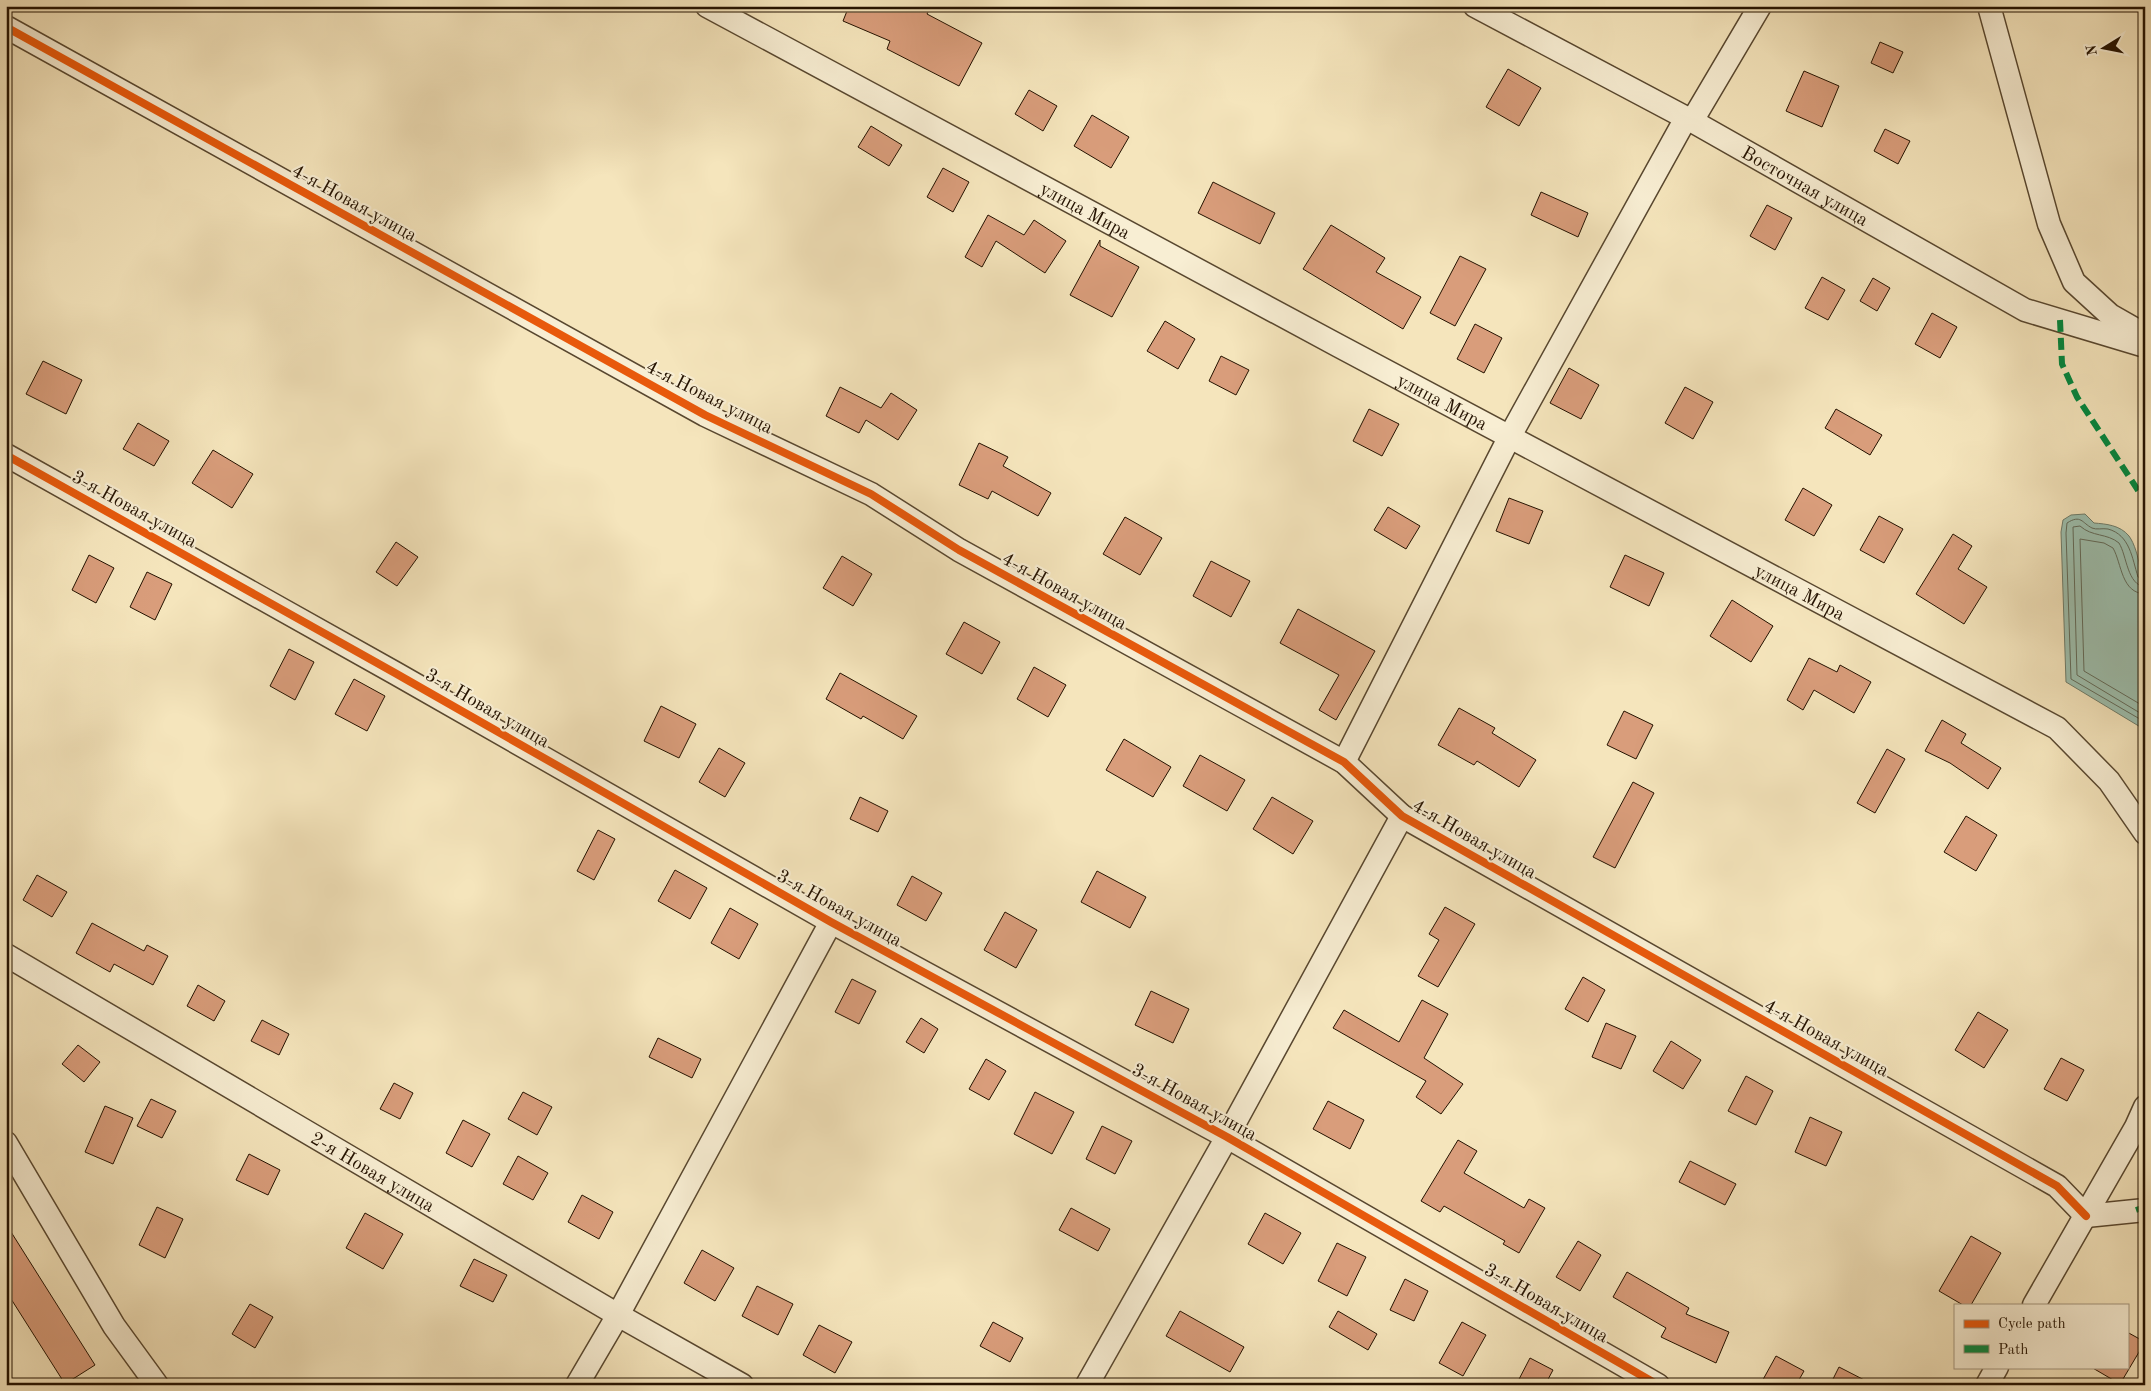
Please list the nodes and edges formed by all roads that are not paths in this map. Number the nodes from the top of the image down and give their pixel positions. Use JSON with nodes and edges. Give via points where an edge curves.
{"nodes":[{"id":1,"x":707,"y":6,"type":"edge"},
{"id":2,"x":1475,"y":6,"type":"edge"},
{"id":3,"x":1760,"y":6,"type":"edge"},
{"id":4,"x":1989,"y":6,"type":"edge"},
{"id":5,"x":6,"y":27,"type":"edge"},
{"id":6,"x":1689,"y":119,"type":"junction"},
{"id":7,"x":2145,"y":335,"type":"edge"},
{"id":8,"x":2145,"y":346,"type":"edge"},
{"id":9,"x":1510,"y":436,"type":"junction"},
{"id":10,"x":6,"y":455,"type":"edge"},
{"id":11,"x":1344,"y":762,"type":"junction"},
{"id":12,"x":1402,"y":816,"type":"junction"},
{"id":13,"x":2145,"y":833,"type":"edge"},
{"id":14,"x":832,"y":922,"type":"junction"},
{"id":15,"x":6,"y":956,"type":"edge"},
{"id":16,"x":2145,"y":1107,"type":"edge"},
{"id":17,"x":1227,"y":1137,"type":"junction"},
{"id":18,"x":6,"y":1143,"type":"edge"},
{"id":19,"x":2145,"y":1210,"type":"edge"},
{"id":20,"x":2086,"y":1216,"type":"junction"},
{"id":21,"x":2035,"y":1304,"type":"edge"},
{"id":22,"x":618,"y":1315,"type":"junction"},
{"id":23,"x":1996,"y":1368,"type":"edge"},
{"id":24,"x":156,"y":1385,"type":"edge"},
{"id":25,"x":577,"y":1385,"type":"edge"},
{"id":26,"x":742,"y":1385,"type":"edge"},
{"id":27,"x":1087,"y":1385,"type":"edge"},
{"id":28,"x":1658,"y":1385,"type":"edge"},
{"id":29,"x":1987,"y":1385,"type":"edge"}],
"edges":[{"from":1,"to":9,"type":"street","name":"улица Мира"},
{"from":2,"to":6,"type":"street","name":"Восточная улица"},
{"from":3,"to":6,"type":"street"},
{"from":4,"to":7,"type":"street","via":[[2049,224],[2074,282],[2110,315]]},
{"from":5,"to":11,"type":"street","name":"4-я Новая улица","via":[[705,415],[870,494],[960,550]]},
{"from":6,"to":8,"type":"street","name":"Восточная улица","via":[[2025,310]]},
{"from":6,"to":9,"type":"street"},
{"from":9,"to":11,"type":"street"},
{"from":9,"to":13,"type":"street","name":"улица Мира","via":[[2057,728],[2109,781]]},
{"from":10,"to":14,"type":"street","name":"3-я Новая улица"},
{"from":11,"to":12,"type":"street","name":"4-я Новая улица"},
{"from":12,"to":17,"type":"street"},
{"from":12,"to":20,"type":"street","name":"4-я Новая улица","via":[[2058,1186]]},
{"from":14,"to":17,"type":"street","name":"3-я Новая улица"},
{"from":14,"to":22,"type":"street"},
{"from":15,"to":22,"type":"street","name":"2-я Новая улица"},
{"from":16,"to":20,"type":"street"},
{"from":17,"to":27,"type":"street"},
{"from":17,"to":28,"type":"street","name":"3-я Новая улица"},
{"from":18,"to":24,"type":"street","via":[[114,1326]]},
{"from":19,"to":20,"type":"street"},
{"from":20,"to":21,"type":"street"},
{"from":22,"to":25,"type":"street"},
{"from":22,"to":26,"type":"street","name":"2-я Новая улица"},
{"from":23,"to":29,"type":"street"}]}
